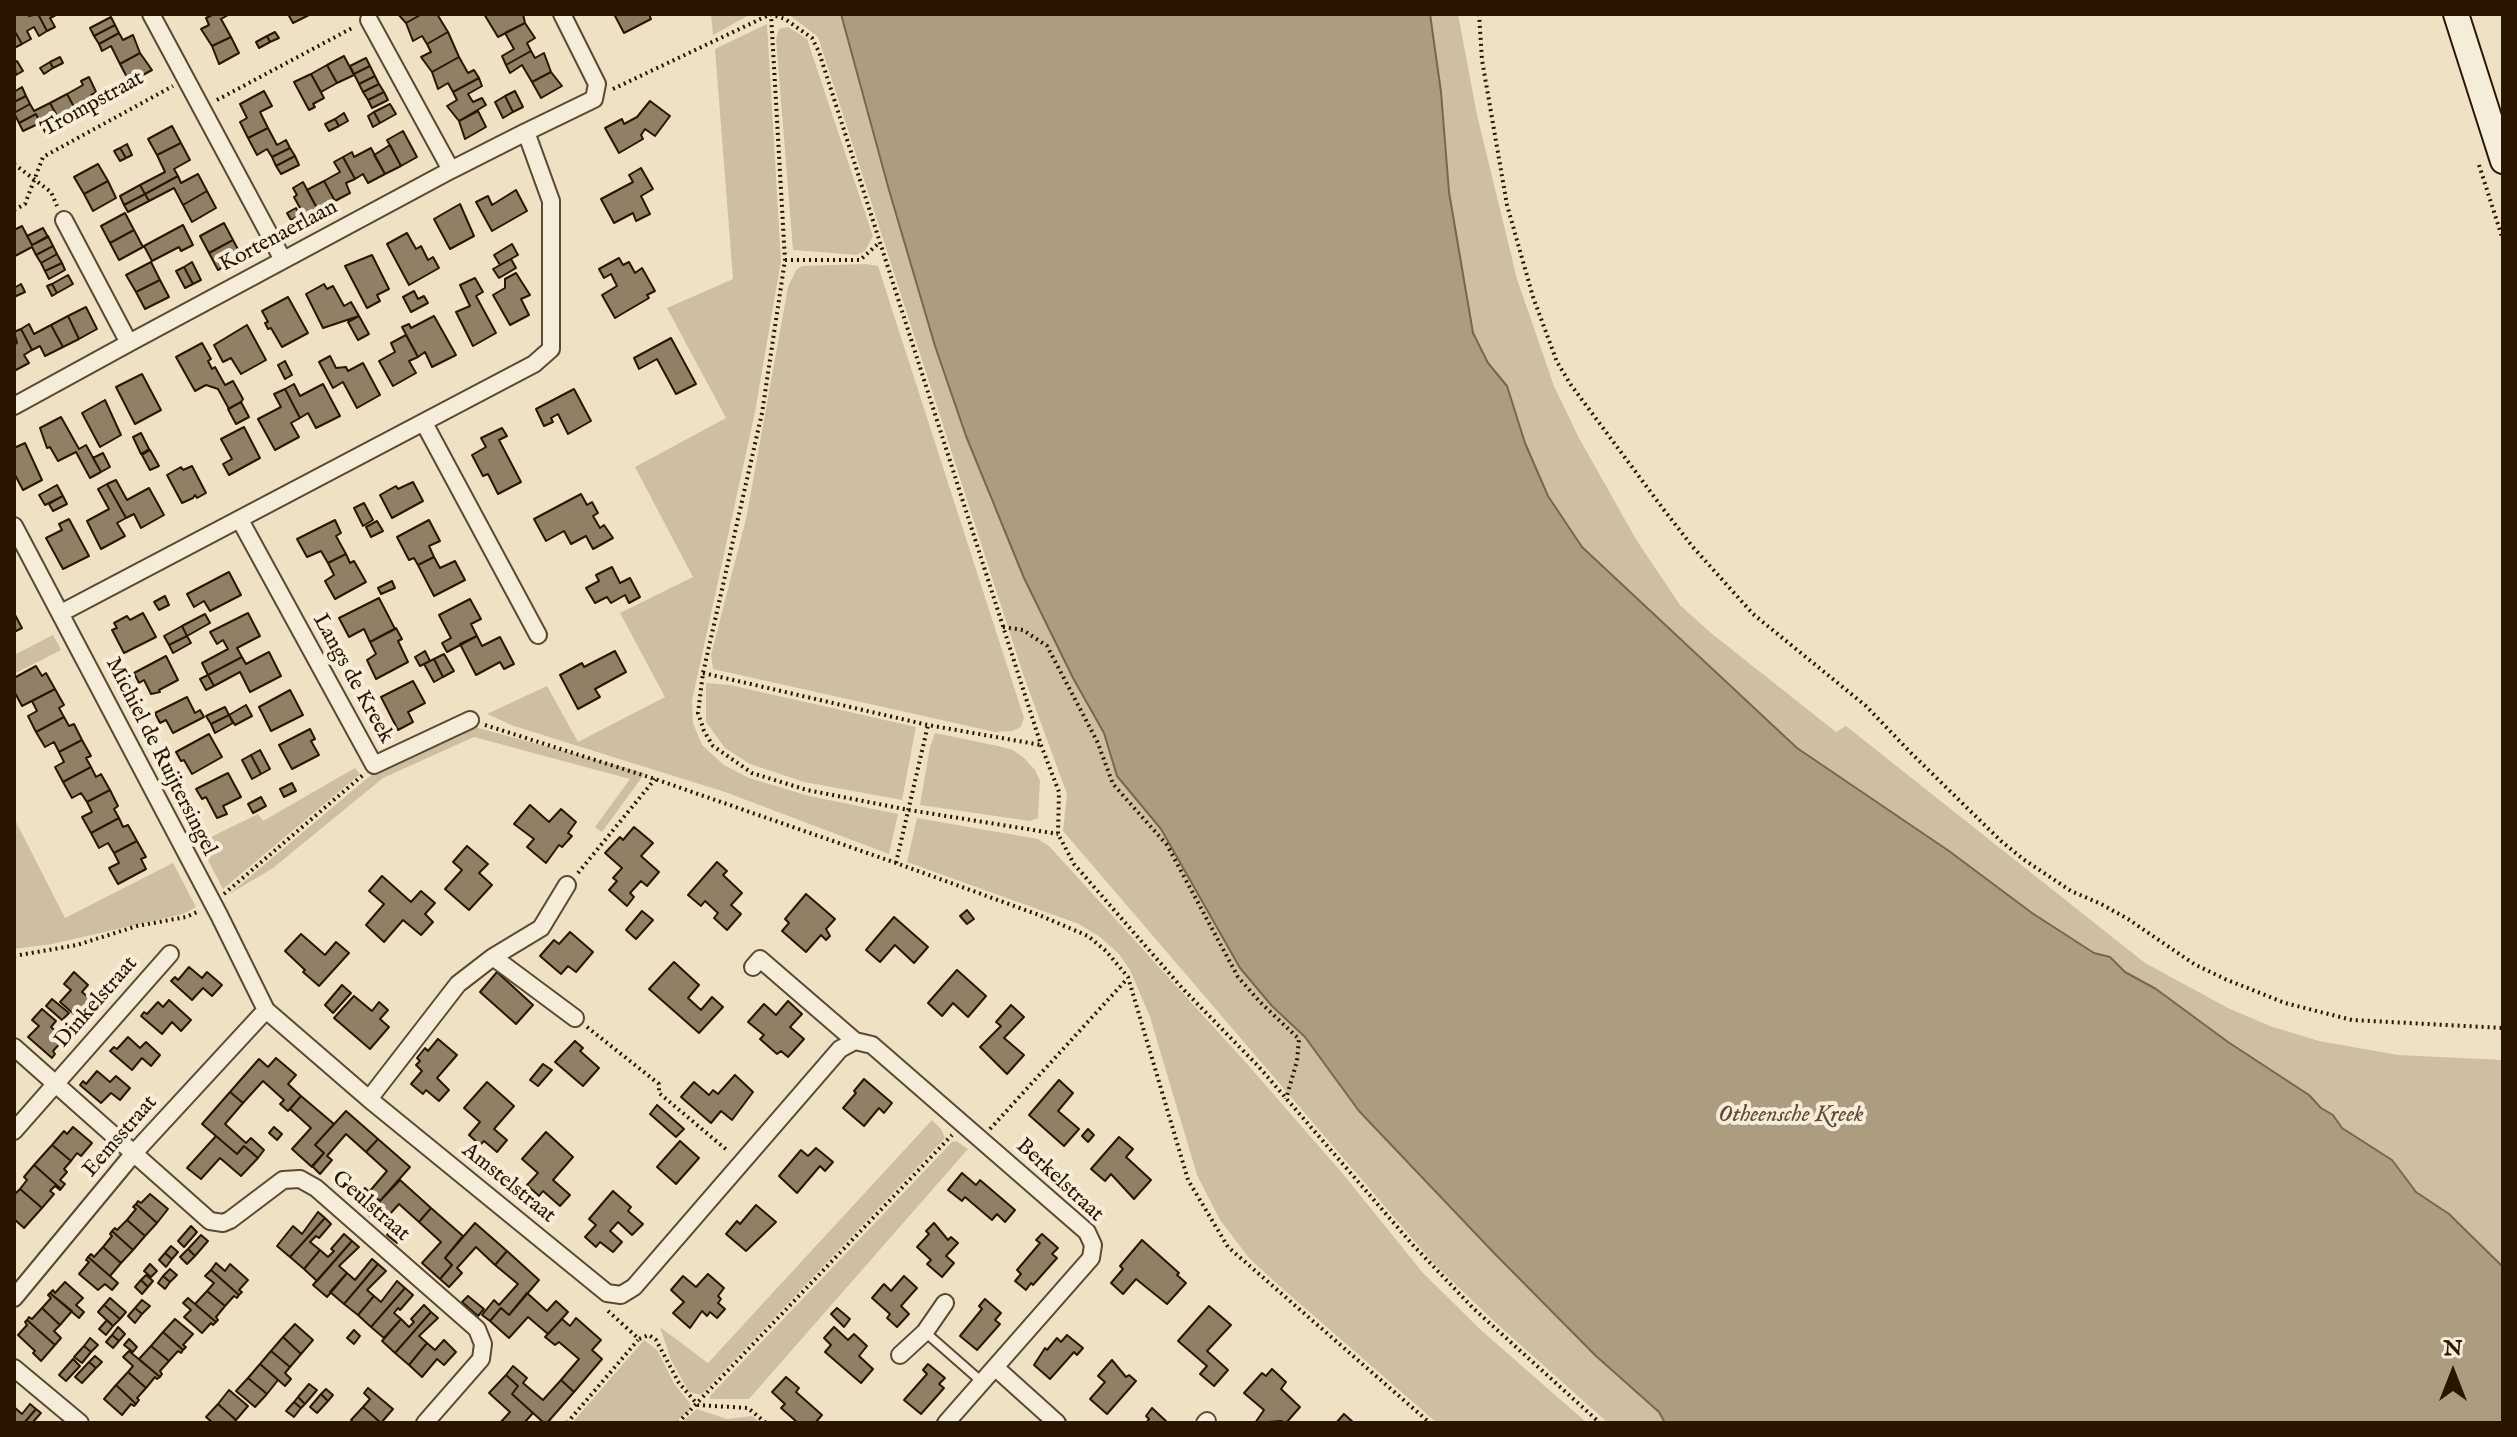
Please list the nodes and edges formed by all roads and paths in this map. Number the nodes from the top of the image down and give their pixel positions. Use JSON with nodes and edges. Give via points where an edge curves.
{"nodes":[{"id":1,"x":151,"y":14,"type":"edge"},
{"id":2,"x":562,"y":14,"type":"edge"},
{"id":3,"x":770,"y":14,"type":"edge"},
{"id":4,"x":1479,"y":14,"type":"edge"},
{"id":5,"x":2456,"y":14,"type":"edge"},
{"id":6,"x":369,"y":20,"type":"joint"},
{"id":7,"x":185,"y":79,"type":"junction"},
{"id":8,"x":594,"y":99,"type":"junction"},
{"id":9,"x":201,"y":109,"type":"junction"},
{"id":10,"x":526,"y":132,"type":"junction"},
{"id":11,"x":2503,"y":161,"type":"edge"},
{"id":12,"x":14,"y":164,"type":"edge"},
{"id":13,"x":451,"y":170,"type":"junction"},
{"id":14,"x":35,"y":180,"type":"junction"},
{"id":15,"x":14,"y":210,"type":"edge"},
{"id":16,"x":64,"y":220,"type":"joint"},
{"id":17,"x":880,"y":242,"type":"junction"},
{"id":18,"x":283,"y":260,"type":"junction"},
{"id":19,"x":785,"y":260,"type":"junction"},
{"id":20,"x":129,"y":343,"type":"junction"},
{"id":21,"x":14,"y":406,"type":"edge"},
{"id":22,"x":424,"y":423,"type":"junction"},
{"id":23,"x":240,"y":520,"type":"junction"},
{"id":24,"x":14,"y":526,"type":"edge"},
{"id":25,"x":61,"y":613,"type":"junction"},
{"id":26,"x":1003,"y":627,"type":"junction"},
{"id":27,"x":538,"y":635,"type":"dead end"},
{"id":28,"x":703,"y":673,"type":"junction"},
{"id":29,"x":470,"y":720,"type":"joint"},
{"id":30,"x":928,"y":725,"type":"junction"},
{"id":31,"x":1041,"y":745,"type":"junction"},
{"id":32,"x":655,"y":779,"type":"junction"},
{"id":33,"x":909,"y":810,"type":"junction"},
{"id":34,"x":1058,"y":834,"type":"junction"},
{"id":35,"x":896,"y":863,"type":"junction"},
{"id":36,"x":567,"y":885,"type":"joint"},
{"id":37,"x":170,"y":954,"type":"dead end"},
{"id":38,"x":493,"y":957,"type":"junction"},
{"id":39,"x":753,"y":967,"type":"dead end"},
{"id":40,"x":1128,"y":977,"type":"junction"},
{"id":41,"x":266,"y":1010,"type":"junction"},
{"id":42,"x":575,"y":1018,"type":"joint"},
{"id":43,"x":2503,"y":1028,"type":"edge"},
{"id":44,"x":855,"y":1041,"type":"junction"},
{"id":45,"x":14,"y":1047,"type":"edge"},
{"id":46,"x":56,"y":1082,"type":"junction"},
{"id":47,"x":369,"y":1099,"type":"junction"},
{"id":48,"x":1286,"y":1099,"type":"junction"},
{"id":49,"x":963,"y":1124,"type":"junction"},
{"id":50,"x":14,"y":1131,"type":"edge"},
{"id":51,"x":980,"y":1139,"type":"junction"},
{"id":52,"x":134,"y":1153,"type":"junction"},
{"id":53,"x":743,"y":1163,"type":"junction"},
{"id":54,"x":621,"y":1295,"type":"junction"},
{"id":55,"x":14,"y":1298,"type":"edge"},
{"id":56,"x":945,"y":1303,"type":"dead end"},
{"id":57,"x":925,"y":1332,"type":"junction"},
{"id":58,"x":639,"y":1339,"type":"junction"},
{"id":59,"x":900,"y":1355,"type":"dead end"},
{"id":60,"x":14,"y":1368,"type":"edge"},
{"id":61,"x":997,"y":1369,"type":"junction"},
{"id":62,"x":982,"y":1382,"type":"junction"},
{"id":63,"x":698,"y":1405,"type":"junction"},
{"id":64,"x":80,"y":1423,"type":"edge"},
{"id":65,"x":425,"y":1423,"type":"edge"},
{"id":66,"x":567,"y":1423,"type":"edge"},
{"id":67,"x":678,"y":1423,"type":"edge"},
{"id":68,"x":766,"y":1423,"type":"edge"},
{"id":69,"x":946,"y":1423,"type":"edge"},
{"id":70,"x":1057,"y":1423,"type":"edge"},
{"id":71,"x":1430,"y":1423,"type":"edge"},
{"id":72,"x":1600,"y":1423,"type":"edge"}],
"edges":[{"from":1,"to":7,"type":"street"},
{"from":2,"to":8,"type":"street","via":[[597,84]]},
{"from":3,"to":8,"type":"path"},
{"from":3,"to":17,"type":"path","via":[[812,38],[819,52]]},
{"from":3,"to":19,"type":"path"},
{"from":4,"to":43,"type":"path","via":[[1507,205],[1557,362],[1673,522],[1753,614],[1866,706],[2023,859],[2194,964],[2285,1003],[2352,1020]]},
{"from":5,"to":11,"type":"street"},
{"from":6,"to":9,"type":"path"},
{"from":6,"to":13,"type":"street"},
{"from":7,"to":9,"type":"street"},
{"from":7,"to":14,"type":"path","name":"Trompstraat","via":[[43,157]]},
{"from":8,"to":10,"type":"street"},
{"from":9,"to":18,"type":"street"},
{"from":10,"to":13,"type":"street","name":"Kortenaerlaan"},
{"from":10,"to":22,"type":"street","via":[[551,201],[551,349],[534,364]]},
{"from":12,"to":14,"type":"path"},
{"from":13,"to":18,"type":"street","name":"Kortenaerlaan"},
{"from":14,"to":15,"type":"path","via":[[25,204]]},
{"from":14,"to":16,"type":"path","via":[[51,192]]},
{"from":16,"to":20,"type":"street"},
{"from":17,"to":19,"type":"path","via":[[860,260]]},
{"from":17,"to":26,"type":"path"},
{"from":18,"to":20,"type":"street","name":"Kortenaerlaan"},
{"from":19,"to":28,"type":"path","via":[[762,413]]},
{"from":20,"to":21,"type":"street","name":"Kortenaerlaan"},
{"from":22,"to":23,"type":"street"},
{"from":22,"to":27,"type":"street"},
{"from":23,"to":25,"type":"street"},
{"from":23,"to":29,"type":"street","name":"Langs de Kreek","via":[[374,765]]},
{"from":24,"to":25,"type":"street","name":"Michiel de Ruijtersingel"},
{"from":25,"to":41,"type":"street","name":"Michiel de Ruijtersingel"},
{"from":26,"to":31,"type":"path"},
{"from":26,"to":48,"type":"path","via":[[1023,630],[1047,646],[1097,741],[1113,784],[1167,845],[1238,977],[1299,1039]]},
{"from":28,"to":30,"type":"path"},
{"from":28,"to":33,"type":"path","via":[[698,713],[704,731],[713,746],[752,773]]},
{"from":29,"to":32,"type":"path"},
{"from":30,"to":31,"type":"path"},
{"from":30,"to":33,"type":"path"},
{"from":31,"to":34,"type":"path","via":[[1059,792]]},
{"from":32,"to":35,"type":"path"},
{"from":32,"to":36,"type":"path"},
{"from":33,"to":34,"type":"path"},
{"from":33,"to":35,"type":"path"},
{"from":34,"to":48,"type":"path","via":[[1074,864]]},
{"from":35,"to":40,"type":"path","via":[[1088,936]]},
{"from":36,"to":38,"type":"street","via":[[541,928]]},
{"from":37,"to":46,"type":"street","name":"Dinkelstraat"},
{"from":38,"to":42,"type":"street"},
{"from":38,"to":47,"type":"street","via":[[458,984]]},
{"from":39,"to":44,"type":"street","name":"Berkelstraat","via":[[760,959]]},
{"from":40,"to":51,"type":"path"},
{"from":40,"to":71,"type":"path","via":[[1188,1180],[1228,1247]]},
{"from":41,"to":47,"type":"street","name":"Amstelstraat"},
{"from":41,"to":52,"type":"street","name":"Eemsstraat"},
{"from":42,"to":53,"type":"path","via":[[659,1084],[659,1093]]},
{"from":44,"to":49,"type":"street","name":"Berkelstraat","via":[[872,1045]]},
{"from":44,"to":53,"type":"street","via":[[840,1049]]},
{"from":45,"to":46,"type":"street","name":"Dinkelstraat"},
{"from":46,"to":50,"type":"street","name":"Dinkelstraat"},
{"from":46,"to":52,"type":"street","name":"Dinkelstraat"},
{"from":47,"to":54,"type":"street","name":"Amstelstraat","via":[[607,1293]]},
{"from":48,"to":72,"type":"path","via":[[1473,1308]]},
{"from":49,"to":51,"type":"street","name":"Berkelstraat"},
{"from":49,"to":63,"type":"path"},
{"from":51,"to":61,"type":"street","name":"Berkelstraat","via":[[1087,1232],[1093,1245],[1091,1258]]},
{"from":52,"to":55,"type":"street","name":"Eemsstraat"},
{"from":52,"to":65,"type":"street","name":"Geulstraat","via":[[216,1223],[230,1220],[283,1180],[308,1183],[477,1329],[481,1359]]},
{"from":53,"to":54,"type":"street","via":[[634,1287]]},
{"from":54,"to":58,"type":"path","via":[[607,1311]]},
{"from":56,"to":57,"type":"street"},
{"from":57,"to":59,"type":"street"},
{"from":57,"to":62,"type":"lane"},
{"from":58,"to":63,"type":"path","via":[[649,1335],[656,1340],[679,1383]]},
{"from":58,"to":66,"type":"path"},
{"from":60,"to":64,"type":"street"},
{"from":61,"to":62,"type":"street","name":"Berkelstraat"},
{"from":61,"to":70,"type":"street"},
{"from":62,"to":69,"type":"street","name":"Berkelstraat"},
{"from":63,"to":67,"type":"path"},
{"from":63,"to":68,"type":"path","via":[[748,1408]]}]}
